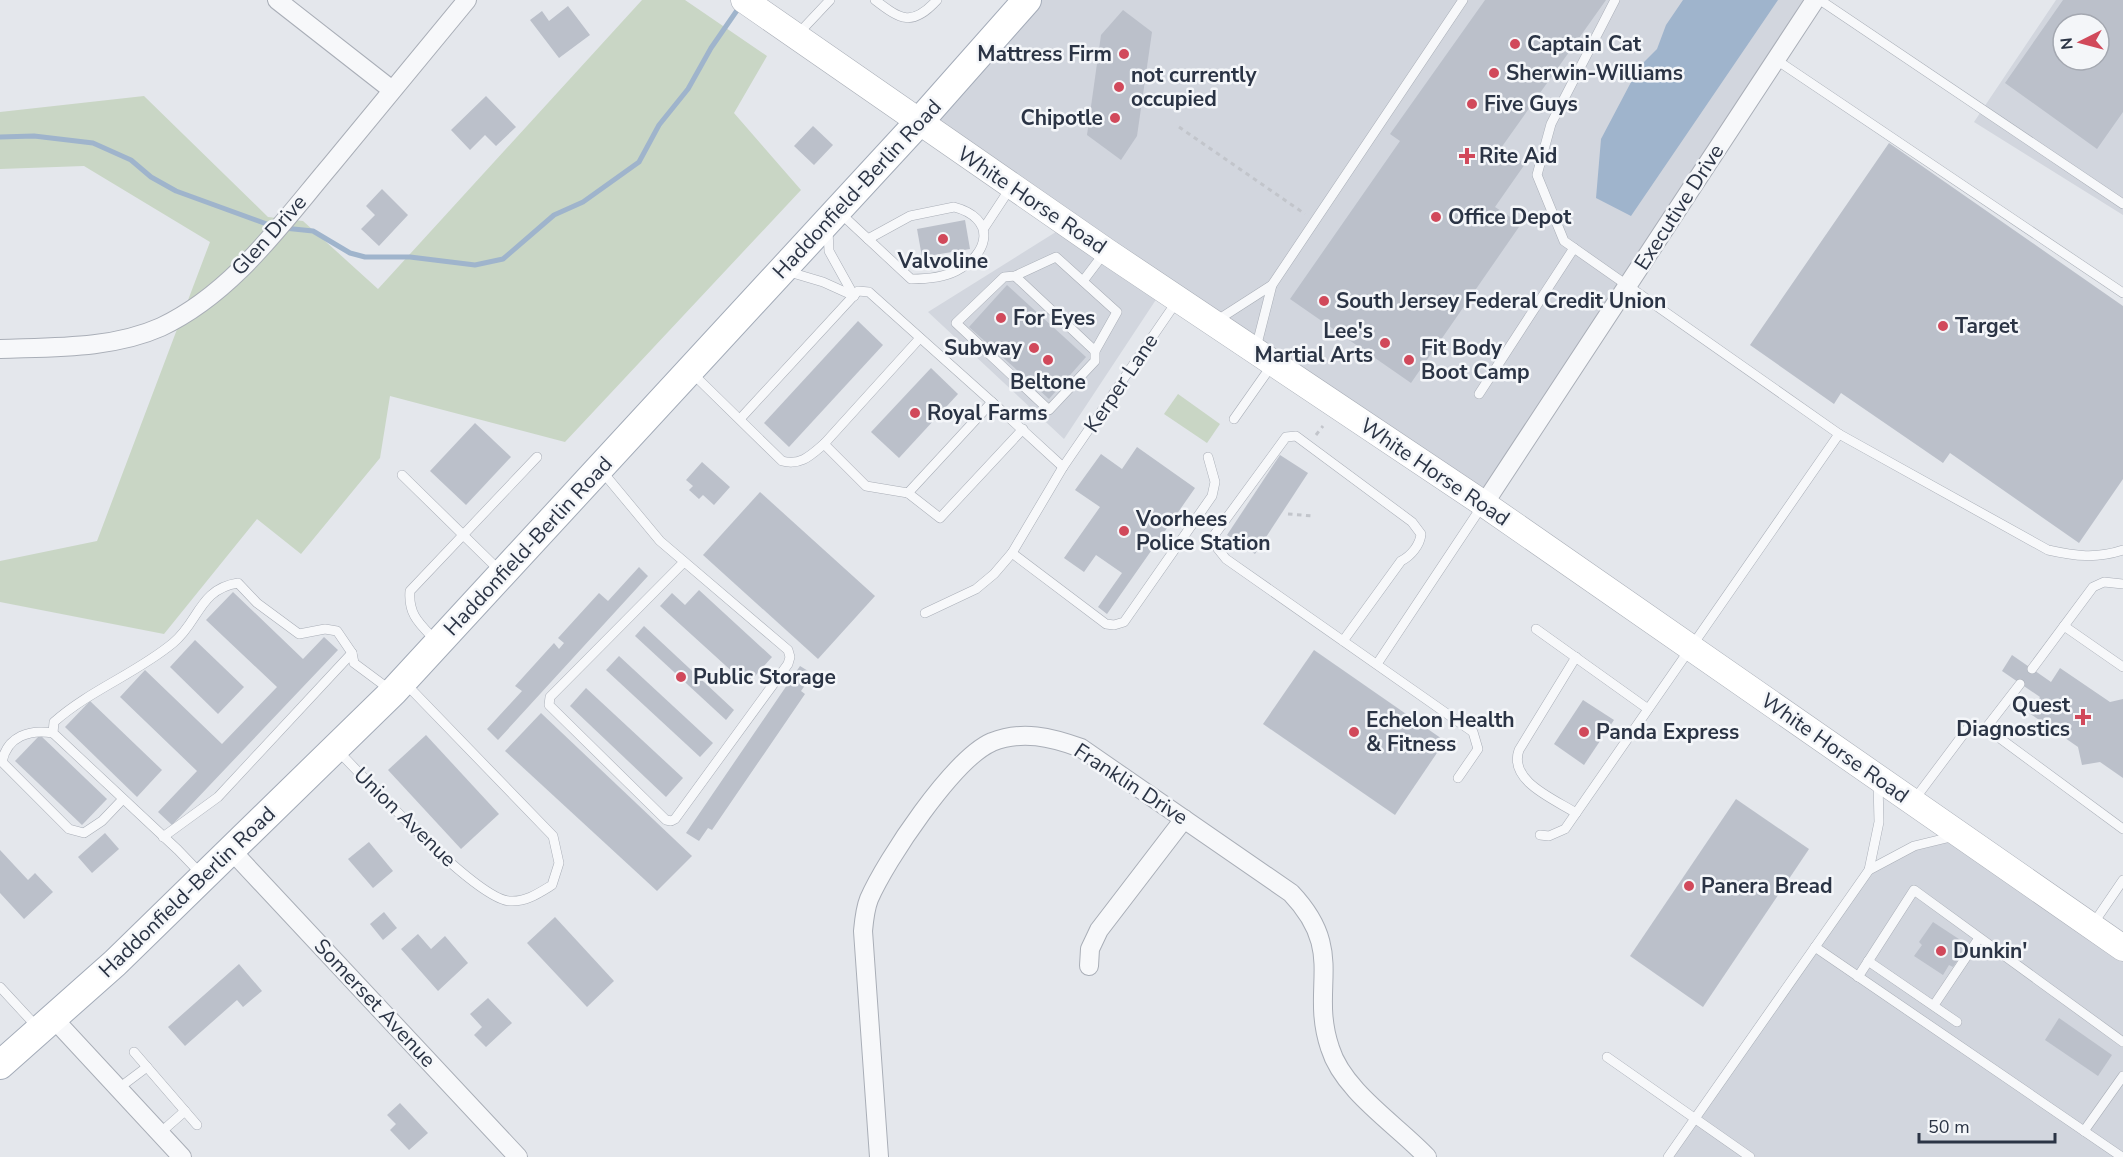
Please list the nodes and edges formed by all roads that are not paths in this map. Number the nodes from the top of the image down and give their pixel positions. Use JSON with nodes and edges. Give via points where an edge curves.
{"nodes":[{"id":1,"x":278,"y":0,"type":"edge"},
{"id":2,"x":467,"y":0,"type":"edge"},
{"id":3,"x":744,"y":0,"type":"edge"},
{"id":4,"x":830,"y":0,"type":"edge"},
{"id":5,"x":875,"y":0,"type":"edge"},
{"id":6,"x":937,"y":0,"type":"edge"},
{"id":7,"x":1027,"y":0,"type":"edge"},
{"id":8,"x":1463,"y":0,"type":"edge"},
{"id":9,"x":1615,"y":0,"type":"edge"},
{"id":10,"x":1815,"y":0,"type":"edge"},
{"id":11,"x":1820,"y":0,"type":"edge"},
{"id":12,"x":796,"y":36,"type":"junction"},
{"id":13,"x":1775,"y":59,"type":"junction"},
{"id":14,"x":392,"y":90,"type":"junction"},
{"id":15,"x":919,"y":122,"type":"junction"},
{"id":16,"x":1012,"y":186,"type":"junction"},
{"id":17,"x":2123,"y":204,"type":"edge"},
{"id":18,"x":832,"y":216,"type":"junction"},
{"id":19,"x":984,"y":228,"type":"junction"},
{"id":20,"x":868,"y":239,"type":"junction"},
{"id":21,"x":1574,"y":248,"type":"junction"},
{"id":22,"x":1106,"y":250,"type":"junction"},
{"id":23,"x":782,"y":270,"type":"junction"},
{"id":24,"x":1015,"y":276,"type":"junction"},
{"id":25,"x":1083,"y":281,"type":"junction"},
{"id":26,"x":1272,"y":285,"type":"junction"},
{"id":27,"x":1626,"y":287,"type":"junction"},
{"id":28,"x":2123,"y":293,"type":"edge"},
{"id":29,"x":854,"y":296,"type":"junction"},
{"id":30,"x":1178,"y":299,"type":"junction"},
{"id":31,"x":1214,"y":322,"type":"junction"},
{"id":32,"x":920,"y":338,"type":"junction"},
{"id":33,"x":0,"y":349,"type":"edge"},
{"id":34,"x":1095,"y":351,"type":"junction"},
{"id":35,"x":1264,"y":357,"type":"junction"},
{"id":36,"x":689,"y":371,"type":"junction"},
{"id":37,"x":1479,"y":394,"type":"dead end"},
{"id":38,"x":992,"y":402,"type":"junction"},
{"id":39,"x":740,"y":419,"type":"junction"},
{"id":40,"x":1234,"y":420,"type":"dead end"},
{"id":41,"x":1023,"y":429,"type":"junction"},
{"id":42,"x":1839,"y":434,"type":"junction"},
{"id":43,"x":825,"y":444,"type":"junction"},
{"id":44,"x":537,"y":457,"type":"dead end"},
{"id":45,"x":1208,"y":457,"type":"dead end"},
{"id":46,"x":1063,"y":467,"type":"junction"},
{"id":47,"x":599,"y":469,"type":"junction"},
{"id":48,"x":402,"y":475,"type":"dead end"},
{"id":49,"x":908,"y":493,"type":"junction"},
{"id":50,"x":1484,"y":504,"type":"junction"},
{"id":51,"x":463,"y":535,"type":"junction"},
{"id":52,"x":2123,"y":550,"type":"edge"},
{"id":53,"x":1012,"y":553,"type":"junction"},
{"id":54,"x":684,"y":562,"type":"junction"},
{"id":55,"x":502,"y":574,"type":"junction"},
{"id":56,"x":2123,"y":584,"type":"edge"},
{"id":57,"x":925,"y":613,"type":"dead end"},
{"id":58,"x":2064,"y":626,"type":"junction"},
{"id":59,"x":1536,"y":629,"type":"dead end"},
{"id":60,"x":1343,"y":640,"type":"junction"},
{"id":61,"x":438,"y":643,"type":"junction"},
{"id":62,"x":1691,"y":648,"type":"junction"},
{"id":63,"x":1575,"y":657,"type":"junction"},
{"id":64,"x":353,"y":658,"type":"junction"},
{"id":65,"x":1377,"y":664,"type":"junction"},
{"id":66,"x":2123,"y":666,"type":"edge"},
{"id":67,"x":2032,"y":669,"type":"dead end"},
{"id":68,"x":2020,"y":684,"type":"dead end"},
{"id":69,"x":398,"y":686,"type":"junction"},
{"id":70,"x":1648,"y":709,"type":"junction"},
{"id":71,"x":1986,"y":728,"type":"junction"},
{"id":72,"x":53,"y":733,"type":"junction"},
{"id":73,"x":336,"y":748,"type":"junction"},
{"id":74,"x":1458,"y":778,"type":"dead end"},
{"id":75,"x":1878,"y":778,"type":"junction"},
{"id":76,"x":123,"y":800,"type":"junction"},
{"id":77,"x":1913,"y":802,"type":"junction"},
{"id":78,"x":1576,"y":813,"type":"junction"},
{"id":79,"x":1184,"y":819,"type":"junction"},
{"id":80,"x":2123,"y":828,"type":"edge"},
{"id":81,"x":1960,"y":835,"type":"junction"},
{"id":82,"x":1540,"y":836,"type":"dead end"},
{"id":83,"x":166,"y":840,"type":"junction"},
{"id":84,"x":231,"y":850,"type":"junction"},
{"id":85,"x":1869,"y":870,"type":"junction"},
{"id":86,"x":203,"y":877,"type":"junction"},
{"id":87,"x":2123,"y":880,"type":"edge"},
{"id":88,"x":2091,"y":926,"type":"junction"},
{"id":89,"x":1979,"y":938,"type":"junction"},
{"id":90,"x":1815,"y":947,"type":"junction"},
{"id":91,"x":2123,"y":948,"type":"edge"},
{"id":92,"x":1868,"y":962,"type":"junction"},
{"id":93,"x":1089,"y":966,"type":"dead end"},
{"id":94,"x":1858,"y":977,"type":"junction"},
{"id":95,"x":0,"y":987,"type":"edge"},
{"id":96,"x":1934,"y":1005,"type":"junction"},
{"id":97,"x":1957,"y":1022,"type":"dead end"},
{"id":98,"x":46,"y":1024,"type":"junction"},
{"id":99,"x":2123,"y":1042,"type":"edge"},
{"id":100,"x":134,"y":1052,"type":"dead end"},
{"id":101,"x":1607,"y":1057,"type":"dead end"},
{"id":102,"x":0,"y":1065,"type":"edge"},
{"id":103,"x":147,"y":1067,"type":"junction"},
{"id":104,"x":2123,"y":1076,"type":"edge"},
{"id":105,"x":119,"y":1088,"type":"junction"},
{"id":106,"x":185,"y":1111,"type":"junction"},
{"id":107,"x":1695,"y":1118,"type":"junction"},
{"id":108,"x":197,"y":1125,"type":"dead end"},
{"id":109,"x":2084,"y":1131,"type":"junction"},
{"id":110,"x":160,"y":1133,"type":"junction"},
{"id":111,"x":182,"y":1157,"type":"edge"},
{"id":112,"x":518,"y":1157,"type":"edge"},
{"id":113,"x":879,"y":1157,"type":"edge"},
{"id":114,"x":1427,"y":1157,"type":"edge"},
{"id":115,"x":1668,"y":1157,"type":"edge"},
{"id":116,"x":1750,"y":1157,"type":"edge"},
{"id":117,"x":2122,"y":1157,"type":"edge"}],
"edges":[{"from":1,"to":14,"type":"street"},
{"from":2,"to":14,"type":"street","name":"Glen Drive"},
{"from":3,"to":12,"type":"main road","name":"White Horse Road"},
{"from":4,"to":12,"type":"lane"},
{"from":5,"to":6,"type":"lane","via":[[906,18],[921,15]]},
{"from":7,"to":15,"type":"main road","name":"Haddonfield-Berlin Road"},
{"from":8,"to":26,"type":"lane"},
{"from":9,"to":21,"type":"lane","via":[[1551,124],[1537,175],[1564,241]]},
{"from":10,"to":13,"type":"street","name":"Executive Drive"},
{"from":11,"to":17,"type":"lane"},
{"from":12,"to":15,"type":"main road","name":"White Horse Road"},
{"from":13,"to":27,"type":"street","name":"Executive Drive"},
{"from":13,"to":28,"type":"lane"},
{"from":14,"to":33,"type":"street","name":"Glen Drive","via":[[258,252],[189,312],[131,337],[79,346]]},
{"from":15,"to":16,"type":"main road","name":"White Horse Road"},
{"from":15,"to":18,"type":"main road","name":"Haddonfield-Berlin Road"},
{"from":16,"to":19,"type":"lane"},
{"from":16,"to":22,"type":"main road","name":"White Horse Road"},
{"from":18,"to":20,"type":"lane"},
{"from":18,"to":23,"type":"main road","name":"Haddonfield-Berlin Road"},
{"from":18,"to":29,"type":"lane","via":[[829,251]]},
{"from":19,"to":20,"type":"lane","via":[[971,212],[954,207],[910,216]]},
{"from":19,"to":20,"type":"lane","via":[[984,246],[975,259],[934,279],[911,279]]},
{"from":21,"to":27,"type":"lane"},
{"from":21,"to":37,"type":"lane"},
{"from":22,"to":25,"type":"lane"},
{"from":22,"to":30,"type":"main road","name":"White Horse Road"},
{"from":23,"to":29,"type":"lane"},
{"from":23,"to":36,"type":"main road","name":"Haddonfield-Berlin Road"},
{"from":24,"to":25,"type":"lane","via":[[1056,257]]},
{"from":24,"to":34,"type":"lane"},
{"from":24,"to":34,"type":"lane","via":[[1004,277],[956,323],[1049,410],[1095,362]]},
{"from":25,"to":34,"type":"lane","via":[[1117,312]]},
{"from":26,"to":31,"type":"lane"},
{"from":26,"to":35,"type":"lane"},
{"from":27,"to":42,"type":"lane"},
{"from":27,"to":50,"type":"street","name":"Executive Drive"},
{"from":29,"to":32,"type":"lane","via":[[858,291],[869,292]]},
{"from":29,"to":39,"type":"lane"},
{"from":30,"to":31,"type":"main road","name":"White Horse Road"},
{"from":30,"to":46,"type":"lane","name":"Kerper Lane"},
{"from":31,"to":35,"type":"main road","name":"White Horse Road"},
{"from":32,"to":38,"type":"lane"},
{"from":32,"to":43,"type":"lane"},
{"from":35,"to":40,"type":"lane"},
{"from":35,"to":50,"type":"main road","name":"White Horse Road"},
{"from":36,"to":39,"type":"lane"},
{"from":36,"to":47,"type":"main road","name":"Haddonfield-Berlin Road"},
{"from":38,"to":41,"type":"lane"},
{"from":38,"to":49,"type":"lane"},
{"from":39,"to":43,"type":"lane","via":[[782,460],[792,463],[804,461]]},
{"from":41,"to":46,"type":"lane"},
{"from":41,"to":49,"type":"lane","via":[[940,518]]},
{"from":42,"to":52,"type":"lane","via":[[2048,550],[2076,557],[2105,556]]},
{"from":42,"to":62,"type":"lane"},
{"from":43,"to":49,"type":"lane","via":[[866,486]]},
{"from":44,"to":51,"type":"lane"},
{"from":45,"to":53,"type":"lane","via":[[1215,482],[1212,496],[1124,622],[1106,624]]},
{"from":46,"to":53,"type":"lane","name":"Kerper Lane"},
{"from":47,"to":54,"type":"lane","via":[[660,542]]},
{"from":47,"to":55,"type":"main road","name":"Haddonfield-Berlin Road"},
{"from":48,"to":51,"type":"lane"},
{"from":50,"to":62,"type":"main road","name":"White Horse Road"},
{"from":50,"to":65,"type":"lane"},
{"from":51,"to":55,"type":"lane"},
{"from":51,"to":61,"type":"lane","via":[[410,591],[412,616]]},
{"from":53,"to":57,"type":"lane","name":"Kerper Lane","via":[[976,588]]},
{"from":54,"to":54,"type":"lane","via":[[788,650],[790,657],[670,821],[549,701]]},
{"from":55,"to":61,"type":"main road","name":"Haddonfield-Berlin Road"},
{"from":56,"to":58,"type":"lane","via":[[2104,582],[2093,586]]},
{"from":58,"to":66,"type":"lane"},
{"from":58,"to":67,"type":"lane"},
{"from":59,"to":63,"type":"lane"},
{"from":60,"to":60,"type":"lane","via":[[1420,541],[1419,528],[1296,436],[1281,440],[1215,534],[1218,549],[1226,559]]},
{"from":60,"to":65,"type":"lane"},
{"from":61,"to":69,"type":"main road","name":"Haddonfield-Berlin Road"},
{"from":62,"to":70,"type":"lane"},
{"from":62,"to":75,"type":"main road","name":"White Horse Road"},
{"from":63,"to":70,"type":"lane"},
{"from":63,"to":78,"type":"lane","via":[[1515,760],[1520,776]]},
{"from":64,"to":69,"type":"lane","name":"Union Avenue"},
{"from":64,"to":72,"type":"lane","name":"Union Avenue","via":[[337,631],[299,634],[257,603],[238,583],[222,585],[205,600],[175,642],[71,707],[54,722]]},
{"from":64,"to":83,"type":"lane","via":[[218,797]]},
{"from":65,"to":74,"type":"lane","via":[[1473,732],[1478,749]]},
{"from":68,"to":71,"type":"lane"},
{"from":69,"to":73,"type":"main road","name":"Haddonfield-Berlin Road"},
{"from":69,"to":73,"type":"lane","name":"Union Avenue","via":[[553,836],[559,862],[552,885],[531,898],[508,901],[476,884]]},
{"from":70,"to":78,"type":"lane"},
{"from":71,"to":77,"type":"lane","via":[[1968,728]]},
{"from":71,"to":80,"type":"lane"},
{"from":72,"to":76,"type":"lane"},
{"from":72,"to":76,"type":"lane","via":[[37,730],[21,735],[4,750],[2,762],[69,829],[84,833]]},
{"from":73,"to":84,"type":"main road","name":"Haddonfield-Berlin Road"},
{"from":75,"to":77,"type":"main road","name":"White Horse Road"},
{"from":75,"to":85,"type":"lane","via":[[1879,822]]},
{"from":76,"to":83,"type":"lane"},
{"from":77,"to":81,"type":"main road","name":"White Horse Road"},
{"from":78,"to":82,"type":"lane","via":[[1558,834]]},
{"from":79,"to":93,"type":"street","via":[[1099,930],[1090,949]]},
{"from":79,"to":113,"type":"street","name":"Franklin Drive","via":[[1081,748],[1054,738],[1027,734],[991,742],[970,754],[952,772],[879,878],[867,902],[863,931]]},
{"from":79,"to":114,"type":"street","name":"Franklin Drive","via":[[1291,893],[1306,908],[1322,942],[1329,1048],[1343,1075]]},
{"from":81,"to":85,"type":"lane","via":[[1914,846]]},
{"from":81,"to":88,"type":"main road","name":"White Horse Road"},
{"from":83,"to":86,"type":"lane"},
{"from":84,"to":86,"type":"main road","name":"Haddonfield-Berlin Road"},
{"from":84,"to":112,"type":"street","name":"Somerset Avenue"},
{"from":85,"to":90,"type":"lane"},
{"from":86,"to":98,"type":"main road","name":"Haddonfield-Berlin Road"},
{"from":87,"to":88,"type":"lane"},
{"from":88,"to":91,"type":"main road","name":"White Horse Road"},
{"from":89,"to":92,"type":"lane","via":[[1914,890]]},
{"from":89,"to":96,"type":"lane"},
{"from":89,"to":99,"type":"lane"},
{"from":90,"to":94,"type":"lane"},
{"from":90,"to":107,"type":"lane"},
{"from":92,"to":94,"type":"lane"},
{"from":92,"to":96,"type":"lane"},
{"from":94,"to":109,"type":"lane"},
{"from":95,"to":98,"type":"lane"},
{"from":96,"to":97,"type":"lane"},
{"from":98,"to":102,"type":"main road","name":"Haddonfield-Berlin Road"},
{"from":98,"to":105,"type":"street"},
{"from":100,"to":103,"type":"lane"},
{"from":101,"to":107,"type":"lane"},
{"from":103,"to":105,"type":"lane"},
{"from":103,"to":106,"type":"lane"},
{"from":104,"to":109,"type":"lane"},
{"from":105,"to":110,"type":"street"},
{"from":106,"to":108,"type":"lane"},
{"from":106,"to":110,"type":"lane"},
{"from":107,"to":115,"type":"lane"},
{"from":107,"to":116,"type":"lane"},
{"from":109,"to":117,"type":"lane"},
{"from":110,"to":111,"type":"street"}]}
